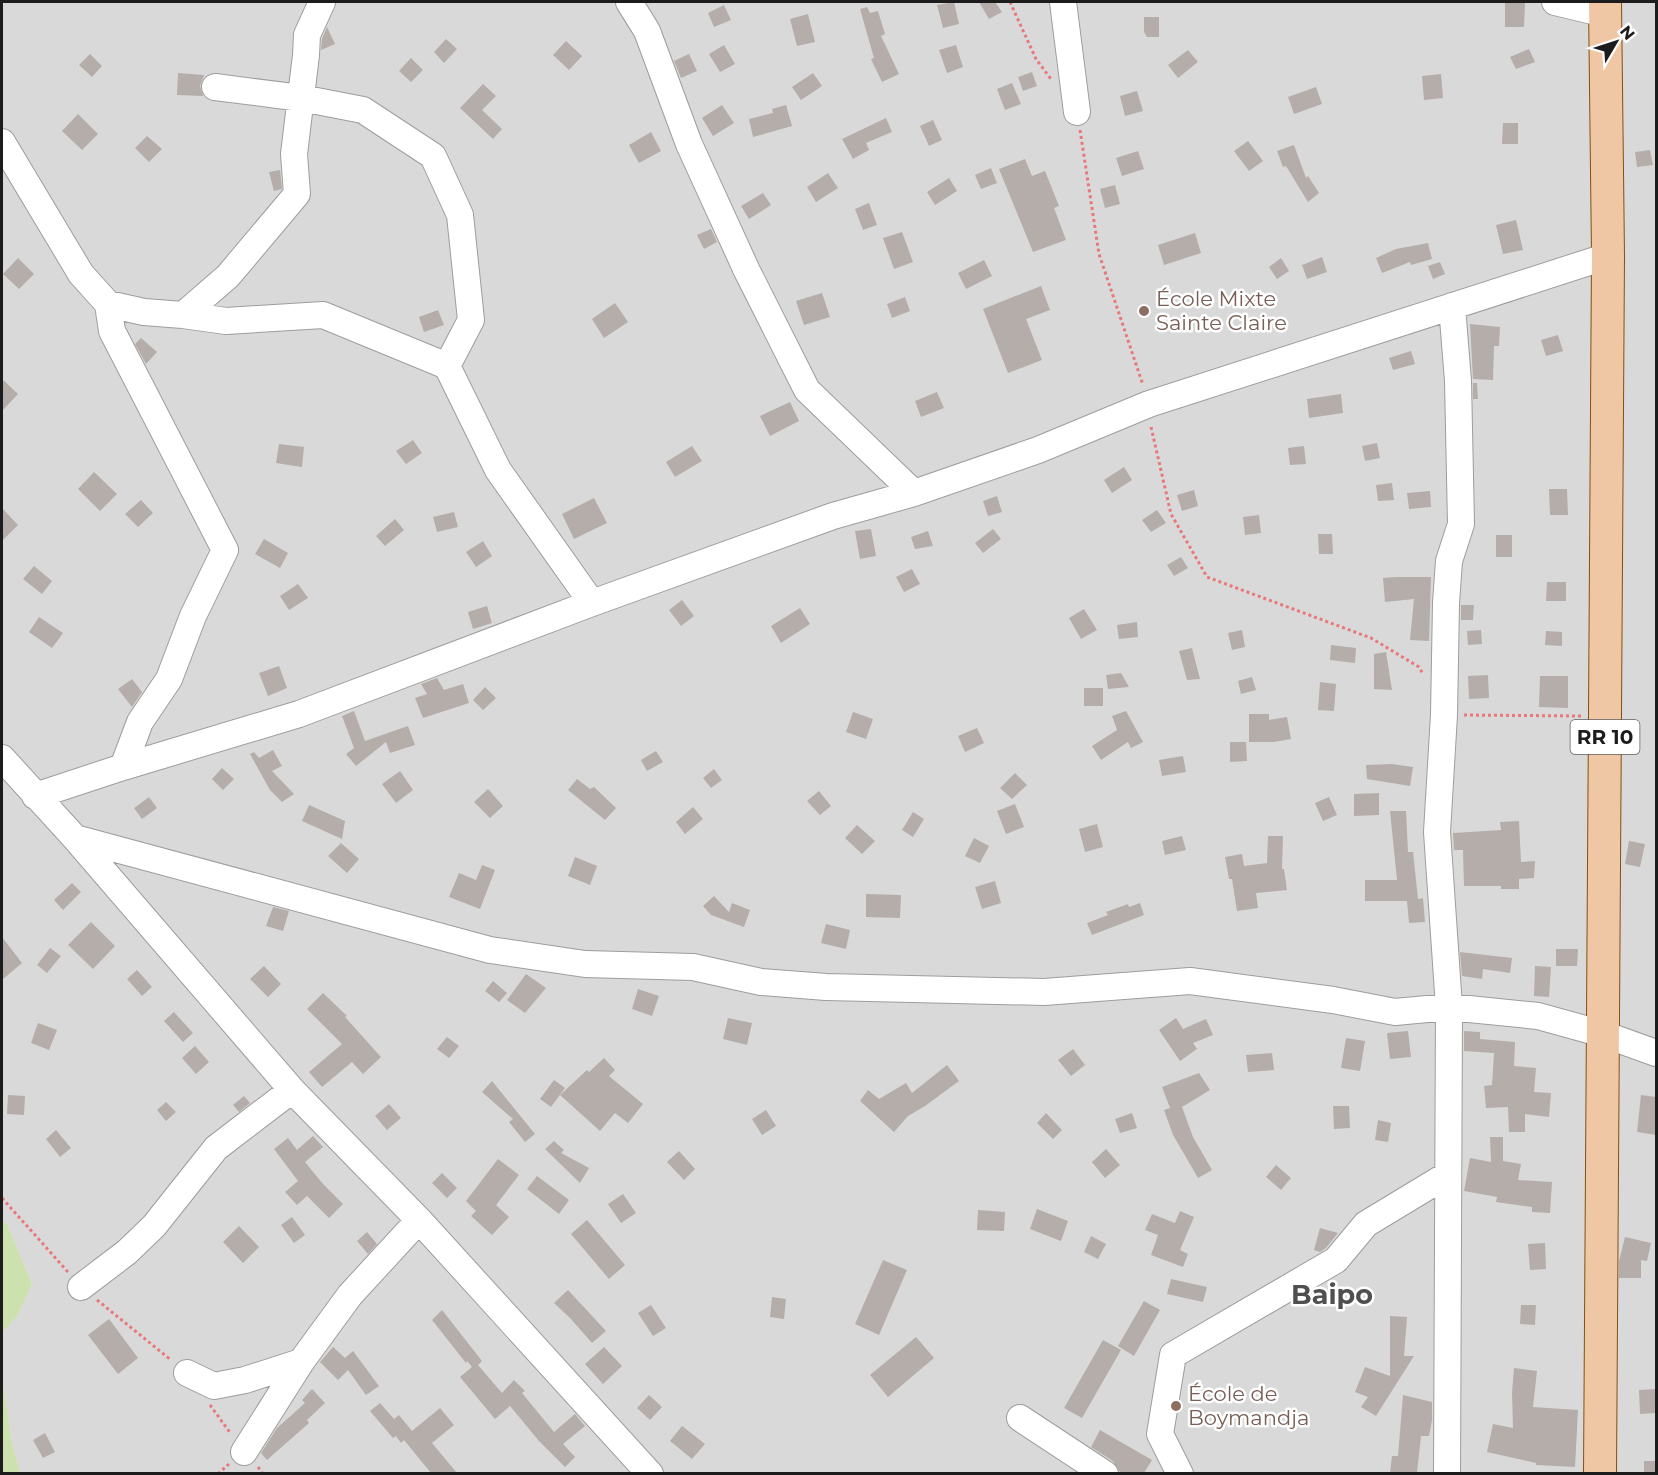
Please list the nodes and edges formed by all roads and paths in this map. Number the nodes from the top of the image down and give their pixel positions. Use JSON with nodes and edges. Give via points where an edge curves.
{"nodes":[{"id":1,"x":322,"y":2,"type":"edge"},
{"id":2,"x":629,"y":2,"type":"edge"},
{"id":3,"x":1010,"y":2,"type":"edge"},
{"id":4,"x":1063,"y":2,"type":"edge"},
{"id":5,"x":1555,"y":2,"type":"edge"},
{"id":6,"x":1605,"y":8,"type":"edge"},
{"id":7,"x":215,"y":87,"type":"dead end"},
{"id":8,"x":301,"y":98,"type":"junction"},
{"id":9,"x":1077,"y":111,"type":"junction"},
{"id":10,"x":2,"y":142,"type":"edge"},
{"id":11,"x":1608,"y":256,"type":"junction"},
{"id":12,"x":108,"y":304,"type":"junction"},
{"id":13,"x":1452,"y":306,"type":"junction"},
{"id":14,"x":183,"y":315,"type":"junction"},
{"id":15,"x":447,"y":366,"type":"junction"},
{"id":16,"x":1149,"y":404,"type":"junction"},
{"id":17,"x":914,"y":493,"type":"junction"},
{"id":18,"x":592,"y":603,"type":"junction"},
{"id":19,"x":1424,"y":676,"type":"dead end"},
{"id":20,"x":1444,"y":715,"type":"junction"},
{"id":21,"x":1605,"y":716,"type":"junction"},
{"id":22,"x":2,"y":758,"type":"edge"},
{"id":23,"x":123,"y":767,"type":"junction"},
{"id":24,"x":36,"y":796,"type":"junction"},
{"id":25,"x":75,"y":838,"type":"junction"},
{"id":26,"x":1449,"y":1007,"type":"junction"},
{"id":27,"x":1603,"y":1034,"type":"junction"},
{"id":28,"x":1656,"y":1053,"type":"edge"},
{"id":29,"x":292,"y":1090,"type":"junction"},
{"id":30,"x":1448,"y":1175,"type":"junction"},
{"id":31,"x":2,"y":1198,"type":"edge"},
{"id":32,"x":419,"y":1220,"type":"junction"},
{"id":33,"x":81,"y":1287,"type":"junction"},
{"id":34,"x":301,"y":1362,"type":"junction"},
{"id":35,"x":187,"y":1373,"type":"junction"},
{"id":36,"x":1020,"y":1418,"type":"dead end"},
{"id":37,"x":244,"y":1452,"type":"junction"},
{"id":38,"x":263,"y":1473,"type":"edge"},
{"id":39,"x":650,"y":1473,"type":"edge"},
{"id":40,"x":1105,"y":1473,"type":"edge"},
{"id":41,"x":1180,"y":1473,"type":"edge"},
{"id":42,"x":1447,"y":1473,"type":"edge"},
{"id":43,"x":1600,"y":1473,"type":"edge"}],
"edges":[{"from":1,"to":8,"type":"street","via":[[307,35]]},
{"from":2,"to":17,"type":"street","via":[[647,31],[690,144],[747,271],[807,390]]},
{"from":3,"to":9,"type":"path","via":[[1036,59]]},
{"from":4,"to":9,"type":"street"},
{"from":5,"to":6,"type":"street"},
{"from":6,"to":11,"type":"main road","number":"RR 10"},
{"from":7,"to":8,"type":"street"},
{"from":8,"to":14,"type":"street","via":[[294,154],[297,194],[228,276]]},
{"from":8,"to":15,"type":"street","via":[[363,110],[433,156],[460,215],[471,320]]},
{"from":9,"to":16,"type":"path","via":[[1099,255]]},
{"from":10,"to":12,"type":"street","via":[[81,274]]},
{"from":11,"to":13,"type":"street"},
{"from":11,"to":21,"type":"main road","number":"RR 10"},
{"from":12,"to":14,"type":"street"},
{"from":12,"to":23,"type":"street","via":[[112,331],[225,550],[193,616],[170,679],[140,722]]},
{"from":13,"to":16,"type":"street"},
{"from":13,"to":20,"type":"street","via":[[1461,524],[1449,561]]},
{"from":14,"to":15,"type":"street","via":[[226,321],[323,315]]},
{"from":15,"to":18,"type":"street","via":[[498,470]]},
{"from":16,"to":17,"type":"street","via":[[1038,450]]},
{"from":16,"to":19,"type":"path","via":[[1151,436],[1171,514],[1207,578],[1371,638],[1419,667]]},
{"from":17,"to":18,"type":"street","via":[[833,516]]},
{"from":18,"to":23,"type":"street","via":[[300,714]]},
{"from":20,"to":21,"type":"path"},
{"from":20,"to":26,"type":"street","via":[[1437,832]]},
{"from":21,"to":27,"type":"main road","number":"RR 10"},
{"from":22,"to":24,"type":"street"},
{"from":23,"to":24,"type":"street"},
{"from":24,"to":25,"type":"street"},
{"from":25,"to":26,"type":"street","via":[[490,950],[585,964],[693,966],[761,982],[826,987],[1044,992],[1190,981],[1395,1012]]},
{"from":25,"to":29,"type":"street"},
{"from":26,"to":27,"type":"street","via":[[1538,1016]]},
{"from":26,"to":30,"type":"street"},
{"from":27,"to":28,"type":"street"},
{"from":27,"to":43,"type":"main road","number":"RR 10"},
{"from":29,"to":32,"type":"street"},
{"from":29,"to":33,"type":"street","via":[[216,1148],[154,1226]]},
{"from":30,"to":41,"type":"street","via":[[1366,1224],[1336,1260],[1173,1356],[1160,1434]]},
{"from":30,"to":42,"type":"street"},
{"from":31,"to":33,"type":"path"},
{"from":32,"to":34,"type":"street","via":[[350,1295]]},
{"from":32,"to":39,"type":"street"},
{"from":33,"to":35,"type":"path"},
{"from":34,"to":35,"type":"street","via":[[214,1386]]},
{"from":34,"to":37,"type":"street"},
{"from":35,"to":37,"type":"path"},
{"from":36,"to":40,"type":"street"},
{"from":37,"to":38,"type":"path"}]}
